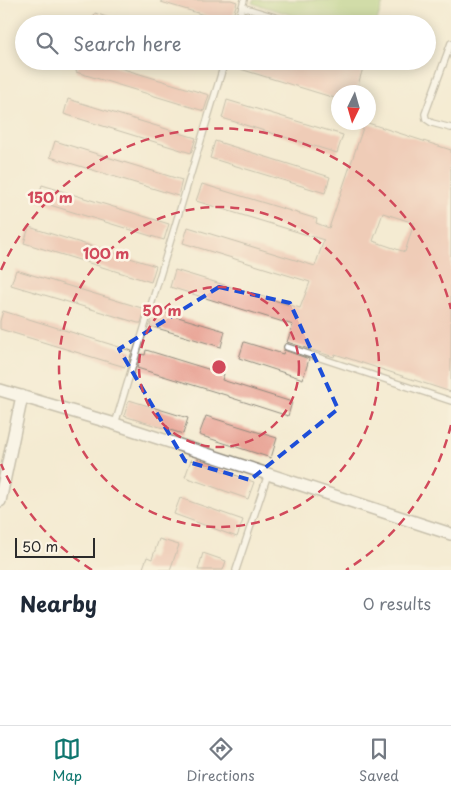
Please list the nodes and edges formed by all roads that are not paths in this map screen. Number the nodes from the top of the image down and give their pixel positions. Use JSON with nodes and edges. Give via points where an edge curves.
{"nodes":[{"id":1,"x":243,"y":3,"type":"edge"},
{"id":2,"x":274,"y":15,"type":"edge"},
{"id":3,"x":451,"y":43,"type":"edge"},
{"id":4,"x":222,"y":70,"type":"edge"},
{"id":5,"x":451,"y":128,"type":"edge"},
{"id":6,"x":287,"y":347,"type":"dead end"},
{"id":7,"x":0,"y":390,"type":"edge"},
{"id":8,"x":22,"y":396,"type":"junction"},
{"id":9,"x":451,"y":400,"type":"edge"},
{"id":10,"x":114,"y":424,"type":"junction"},
{"id":11,"x":268,"y":474,"type":"junction"},
{"id":12,"x":0,"y":501,"type":"edge"},
{"id":13,"x":451,"y":534,"type":"edge"},
{"id":14,"x":236,"y":570,"type":"edge"}],
"edges":[{"from":1,"to":2,"type":"lane"},
{"from":3,"to":5,"type":"lane","via":[[425,114],[432,123]]},
{"from":4,"to":10,"type":"lane"},
{"from":6,"to":9,"type":"lane"},
{"from":7,"to":8,"type":"street"},
{"from":8,"to":10,"type":"street"},
{"from":8,"to":12,"type":"street"},
{"from":10,"to":11,"type":"street"},
{"from":11,"to":13,"type":"street"},
{"from":11,"to":14,"type":"lane"}]}
